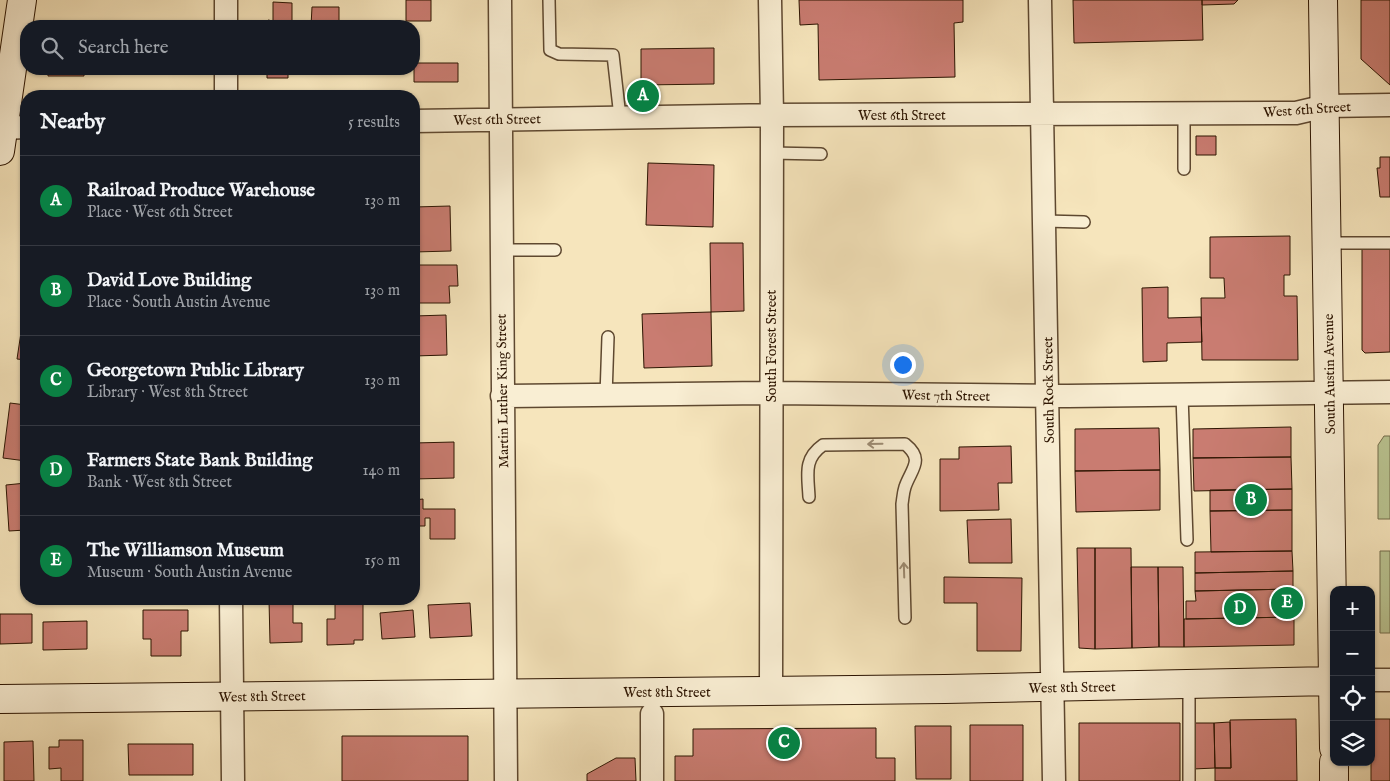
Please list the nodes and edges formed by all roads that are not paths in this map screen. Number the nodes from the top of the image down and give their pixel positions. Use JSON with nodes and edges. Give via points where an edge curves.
{"nodes":[{"id":1,"x":22,"y":0,"type":"edge"},
{"id":2,"x":226,"y":0,"type":"edge"},
{"id":3,"x":500,"y":0,"type":"edge"},
{"id":4,"x":549,"y":0,"type":"edge"},
{"id":5,"x":770,"y":0,"type":"edge"},
{"id":6,"x":1040,"y":0,"type":"edge"},
{"id":7,"x":1323,"y":0,"type":"edge"},
{"id":8,"x":20,"y":20,"type":"edge"},
{"id":9,"x":226,"y":20,"type":"edge"},
{"id":10,"x":20,"y":22,"type":"edge"},
{"id":11,"x":226,"y":75,"type":"edge"},
{"id":12,"x":226,"y":90,"type":"edge"},
{"id":13,"x":1390,"y":105,"type":"edge"},
{"id":14,"x":1326,"y":106,"type":"junction"},
{"id":15,"x":1184,"y":113,"type":"junction"},
{"id":16,"x":1042,"y":114,"type":"junction"},
{"id":17,"x":772,"y":115,"type":"junction"},
{"id":18,"x":620,"y":117,"type":"junction"},
{"id":19,"x":501,"y":119,"type":"junction"},
{"id":20,"x":420,"y":121,"type":"edge"},
{"id":21,"x":10,"y":135,"type":"edge"},
{"id":22,"x":771,"y":153,"type":"junction"},
{"id":23,"x":820,"y":154,"type":"dead end"},
{"id":24,"x":1184,"y":169,"type":"dead end"},
{"id":25,"x":1044,"y":221,"type":"junction"},
{"id":26,"x":1084,"y":222,"type":"dead end"},
{"id":27,"x":1327,"y":243,"type":"junction"},
{"id":28,"x":1390,"y":243,"type":"edge"},
{"id":29,"x":501,"y":250,"type":"junction"},
{"id":30,"x":555,"y":250,"type":"dead end"},
{"id":31,"x":608,"y":337,"type":"dead end"},
{"id":32,"x":1390,"y":392,"type":"edge"},
{"id":33,"x":772,"y":393,"type":"junction"},
{"id":34,"x":1329,"y":393,"type":"junction"},
{"id":35,"x":1182,"y":395,"type":"junction"},
{"id":36,"x":502,"y":396,"type":"junction"},
{"id":37,"x":606,"y":396,"type":"junction"},
{"id":38,"x":1048,"y":396,"type":"junction"},
{"id":39,"x":809,"y":496,"type":"dead end"},
{"id":40,"x":1187,"y":540,"type":"dead end"},
{"id":41,"x":232,"y":605,"type":"edge"},
{"id":42,"x":905,"y":618,"type":"dead end"},
{"id":43,"x":1334,"y":676,"type":"edge"},
{"id":44,"x":1375,"y":680,"type":"edge"},
{"id":45,"x":1390,"y":680,"type":"edge"},
{"id":46,"x":1330,"y":681,"type":"edge"},
{"id":47,"x":1189,"y":684,"type":"junction"},
{"id":48,"x":1053,"y":687,"type":"junction"},
{"id":49,"x":771,"y":691,"type":"junction"},
{"id":50,"x":506,"y":693,"type":"junction"},
{"id":51,"x":233,"y":696,"type":"junction"},
{"id":52,"x":0,"y":698,"type":"edge"},
{"id":53,"x":652,"y":714,"type":"dead end"},
{"id":54,"x":1334,"y":766,"type":"edge"},
{"id":55,"x":233,"y":781,"type":"edge"},
{"id":56,"x":506,"y":781,"type":"edge"},
{"id":57,"x":652,"y":781,"type":"edge"},
{"id":58,"x":1054,"y":781,"type":"edge"},
{"id":59,"x":1189,"y":781,"type":"edge"},
{"id":60,"x":1334,"y":781,"type":"edge"}],
"edges":[{"from":1,"to":8,"type":"street"},
{"from":2,"to":9,"type":"street"},
{"from":3,"to":19,"type":"street","name":"Martin Luther King Street"},
{"from":4,"to":18,"type":"lane","via":[[550,50],[559,54],[613,55]]},
{"from":5,"to":17,"type":"street","name":"South Forest Street"},
{"from":6,"to":16,"type":"street","name":"South Rock Street"},
{"from":7,"to":14,"type":"street","name":"South Austin Avenue"},
{"from":10,"to":21,"type":"street"},
{"from":11,"to":12,"type":"street"},
{"from":13,"to":14,"type":"street","name":"West 6th Street"},
{"from":14,"to":15,"type":"street","name":"West 6th Street","via":[[1296,113]]},
{"from":14,"to":27,"type":"street","name":"South Austin Avenue"},
{"from":15,"to":16,"type":"street","name":"West 6th Street"},
{"from":15,"to":24,"type":"lane"},
{"from":16,"to":17,"type":"street","name":"West 6th Street"},
{"from":16,"to":25,"type":"street","name":"South Rock Street"},
{"from":17,"to":18,"type":"street","name":"West 6th Street"},
{"from":17,"to":22,"type":"street","name":"South Forest Street"},
{"from":18,"to":19,"type":"street","name":"West 6th Street"},
{"from":19,"to":20,"type":"street","name":"West 6th Street"},
{"from":19,"to":29,"type":"street","name":"Martin Luther King Street"},
{"from":22,"to":23,"type":"lane"},
{"from":22,"to":33,"type":"street","name":"South Forest Street"},
{"from":25,"to":26,"type":"lane"},
{"from":25,"to":38,"type":"street","name":"South Rock Street"},
{"from":27,"to":28,"type":"lane"},
{"from":27,"to":34,"type":"street","name":"South Austin Avenue"},
{"from":29,"to":30,"type":"lane"},
{"from":29,"to":36,"type":"street","name":"Martin Luther King Street"},
{"from":31,"to":37,"type":"lane"},
{"from":32,"to":34,"type":"street","name":"West 7th Street"},
{"from":33,"to":37,"type":"street","name":"West 7th Street"},
{"from":33,"to":38,"type":"street","name":"West 7th Street"},
{"from":33,"to":49,"type":"street","name":"South Forest Street"},
{"from":34,"to":35,"type":"street","name":"West 7th Street"},
{"from":34,"to":43,"type":"street","name":"South Austin Avenue"},
{"from":35,"to":38,"type":"street","name":"West 7th Street"},
{"from":35,"to":40,"type":"lane"},
{"from":36,"to":37,"type":"street","name":"West 7th Street"},
{"from":36,"to":50,"type":"street","name":"Martin Luther King Street"},
{"from":38,"to":48,"type":"street","name":"South Rock Street"},
{"from":42,"to":39,"type":"lane","one_way":true,"via":[[902,504],[904,489],[915,466],[913,450],[905,444],[823,445],[810,456]]},
{"from":41,"to":51,"type":"street"},
{"from":44,"to":45,"type":"street"},
{"from":46,"to":47,"type":"street","name":"West 8th Street"},
{"from":47,"to":48,"type":"street","name":"West 8th Street"},
{"from":47,"to":59,"type":"lane"},
{"from":48,"to":49,"type":"street","name":"West 8th Street"},
{"from":48,"to":58,"type":"street","name":"South Rock Street"},
{"from":49,"to":50,"type":"street","name":"West 8th Street"},
{"from":50,"to":51,"type":"street","name":"West 8th Street"},
{"from":50,"to":56,"type":"street","name":"Martin Luther King Street"},
{"from":51,"to":52,"type":"street","name":"West 8th Street"},
{"from":51,"to":55,"type":"street"},
{"from":53,"to":57,"type":"street"},
{"from":54,"to":60,"type":"street"}]}
